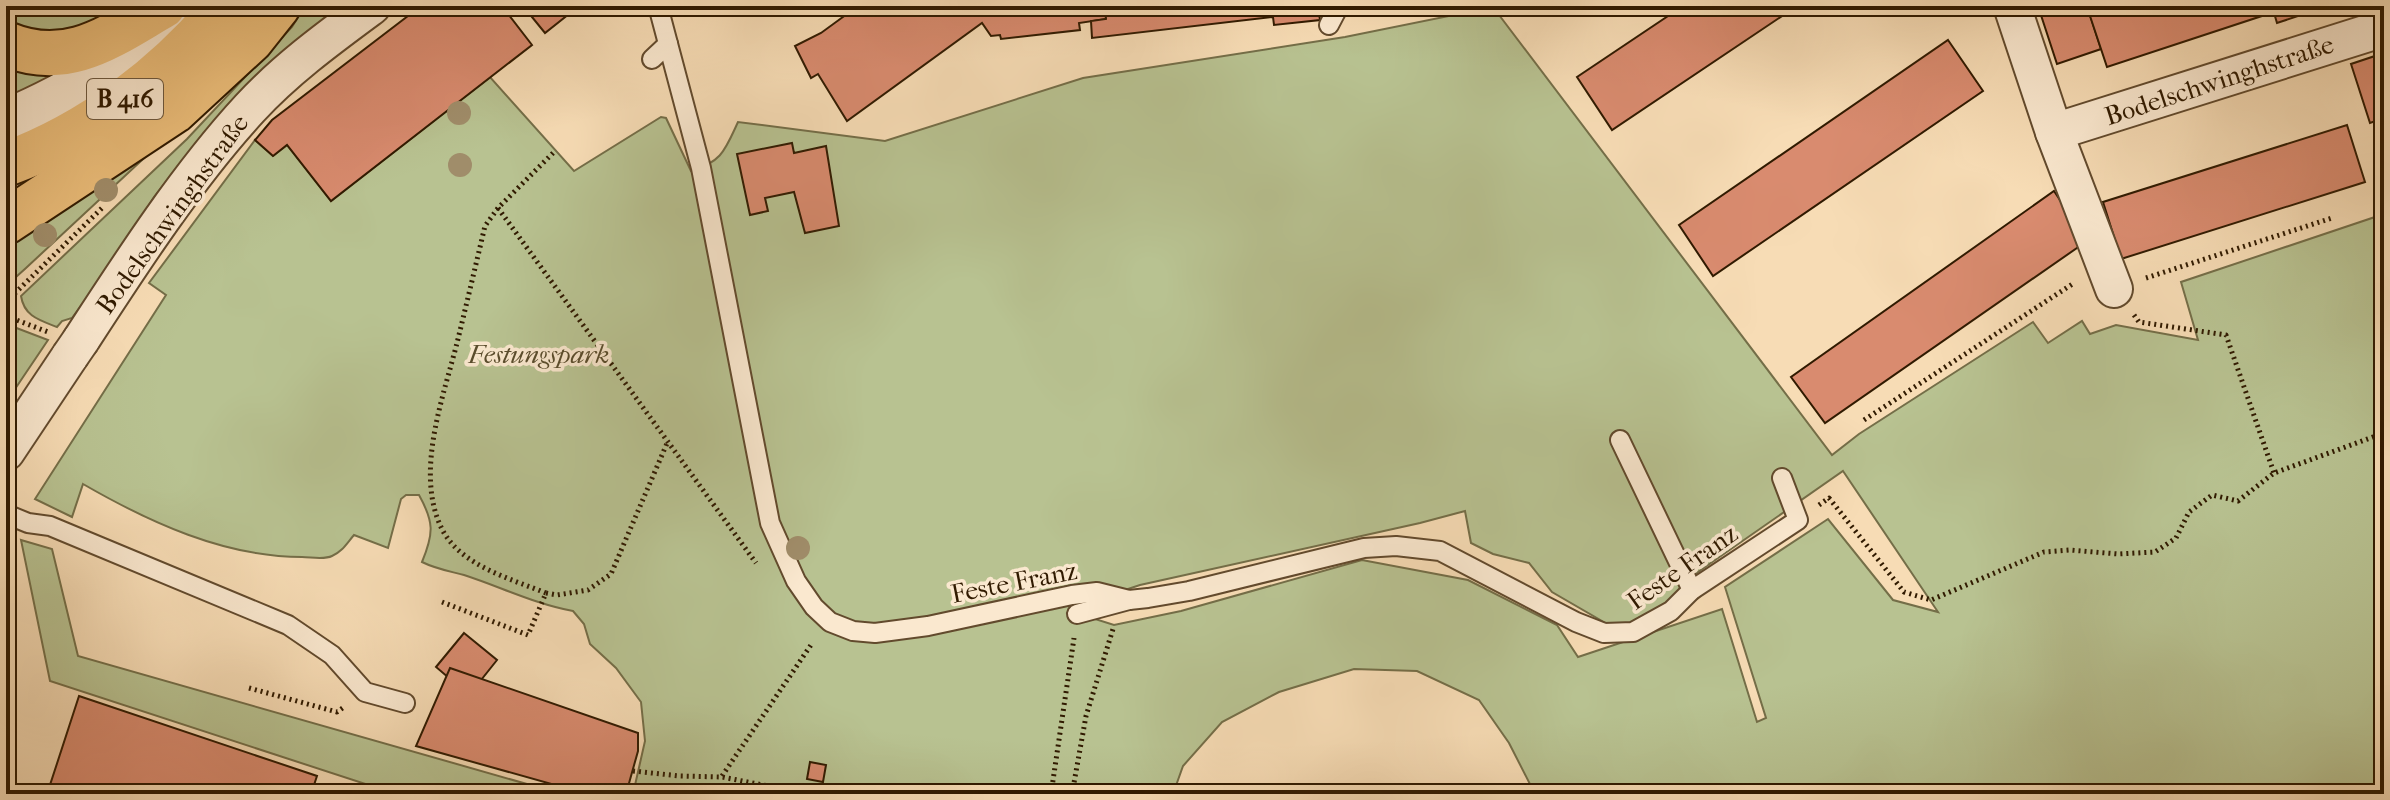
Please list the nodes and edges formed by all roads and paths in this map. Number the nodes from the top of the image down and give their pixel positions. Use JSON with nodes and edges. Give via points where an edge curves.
{"nodes":[{"id":1,"x":163,"y":6,"type":"edge"},
{"id":2,"x":172,"y":6,"type":"edge"},
{"id":3,"x":224,"y":6,"type":"edge"},
{"id":4,"x":278,"y":6,"type":"edge"},
{"id":5,"x":372,"y":6,"type":"edge"},
{"id":6,"x":658,"y":6,"type":"edge"},
{"id":7,"x":1339,"y":6,"type":"edge"},
{"id":8,"x":2012,"y":6,"type":"edge"},
{"id":9,"x":1329,"y":25,"type":"dead end"},
{"id":10,"x":2384,"y":28,"type":"edge"},
{"id":11,"x":6,"y":44,"type":"edge"},
{"id":12,"x":668,"y":44,"type":"junction"},
{"id":13,"x":652,"y":59,"type":"dead end"},
{"id":14,"x":6,"y":122,"type":"edge"},
{"id":15,"x":2054,"y":132,"type":"junction"},
{"id":16,"x":555,"y":151,"type":"dead end"},
{"id":17,"x":6,"y":164,"type":"edge"},
{"id":18,"x":2332,"y":218,"type":"dead end"},
{"id":19,"x":6,"y":222,"type":"edge"},
{"id":20,"x":2114,"y":289,"type":"junction"},
{"id":21,"x":1864,"y":420,"type":"dead end"},
{"id":22,"x":2384,"y":433,"type":"edge"},
{"id":23,"x":1620,"y":440,"type":"dead end"},
{"id":24,"x":668,"y":441,"type":"dead end"},
{"id":25,"x":6,"y":452,"type":"edge"},
{"id":26,"x":2274,"y":473,"type":"junction"},
{"id":27,"x":1782,"y":478,"type":"dead end"},
{"id":28,"x":6,"y":514,"type":"edge"},
{"id":29,"x":1798,"y":520,"type":"junction"},
{"id":30,"x":1692,"y":590,"type":"junction"},
{"id":31,"x":546,"y":593,"type":"junction"},
{"id":32,"x":1129,"y":600,"type":"junction"},
{"id":33,"x":442,"y":602,"type":"dead end"},
{"id":34,"x":1077,"y":614,"type":"joint"},
{"id":35,"x":814,"y":641,"type":"dead end"},
{"id":36,"x":249,"y":688,"type":"dead end"},
{"id":37,"x":365,"y":692,"type":"junction"},
{"id":38,"x":405,"y":703,"type":"dead end"},
{"id":39,"x":633,"y":771,"type":"dead end"},
{"id":40,"x":722,"y":777,"type":"junction"},
{"id":41,"x":809,"y":794,"type":"edge"},
{"id":42,"x":1051,"y":794,"type":"edge"},
{"id":43,"x":1072,"y":794,"type":"edge"}],
"edges":[{"from":1,"to":11,"type":"main road","via":[[103,41],[76,50],[37,54]]},
{"from":2,"to":14,"type":"street","number":"B 416","via":[[133,50],[105,71]]},
{"from":3,"to":17,"type":"main road","number":"B 416","via":[[154,78],[112,109]]},
{"from":4,"to":19,"type":"main road","via":[[251,40],[174,111]]},
{"from":5,"to":25,"type":"street","name":"Bodelschwinghstraße","via":[[302,60],[251,122],[213,150]]},
{"from":6,"to":12,"type":"lane","name":"Feste Franz"},
{"from":7,"to":9,"type":"lane"},
{"from":8,"to":15,"type":"street"},
{"from":10,"to":15,"type":"street","name":"Bodelschwinghstraße"},
{"from":12,"to":13,"type":"lane"},
{"from":12,"to":32,"type":"lane","name":"Feste Franz","via":[[701,168],[770,523],[814,607],[830,622],[875,633],[1072,595],[1097,592]]},
{"from":15,"to":20,"type":"street"},
{"from":16,"to":31,"type":"path","via":[[485,226],[434,432],[431,477],[444,533],[471,561]]},
{"from":18,"to":20,"type":"path"},
{"from":20,"to":21,"type":"path","via":[[2073,283]]},
{"from":20,"to":26,"type":"path","via":[[2139,322],[2226,335]]},
{"from":22,"to":26,"type":"path"},
{"from":23,"to":30,"type":"lane"},
{"from":24,"to":31,"type":"path","via":[[611,574],[588,590]]},
{"from":26,"to":29,"type":"path","via":[[2238,501],[2212,495],[2189,512],[2176,538],[2155,552],[2044,552],[1931,600],[1904,592],[1829,498]]},
{"from":27,"to":29,"type":"lane"},
{"from":28,"to":37,"type":"lane","via":[[50,526],[288,625],[332,655]]},
{"from":29,"to":30,"type":"lane","name":"Feste Franz"},
{"from":30,"to":32,"type":"lane","name":"Feste Franz","via":[[1671,611],[1633,632],[1604,633],[1440,551],[1396,546],[1364,548],[1189,591]]},
{"from":31,"to":33,"type":"path","via":[[528,635]]},
{"from":32,"to":34,"type":"lane"},
{"from":32,"to":43,"type":"path","via":[[1114,625],[1086,716]]},
{"from":34,"to":42,"type":"path"},
{"from":35,"to":40,"type":"path"},
{"from":36,"to":37,"type":"path","via":[[337,712]]},
{"from":37,"to":38,"type":"lane"},
{"from":39,"to":40,"type":"path"},
{"from":40,"to":41,"type":"path"}]}
